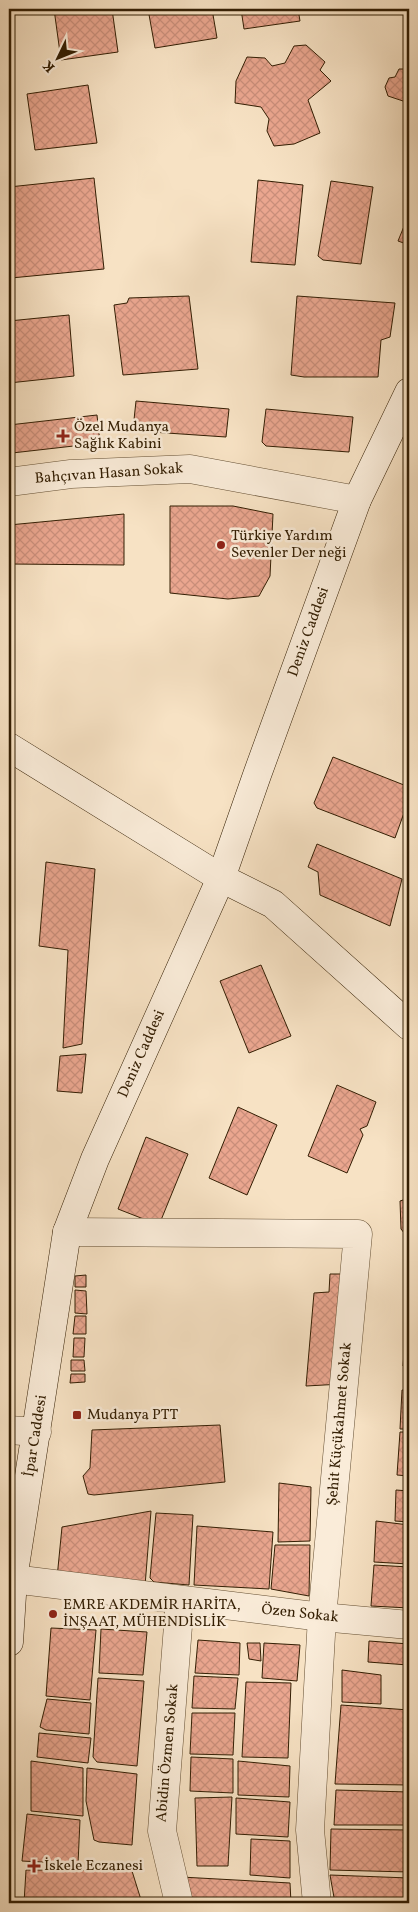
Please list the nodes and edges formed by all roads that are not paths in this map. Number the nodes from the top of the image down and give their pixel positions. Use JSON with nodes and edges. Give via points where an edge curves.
{"nodes":[{"id":1,"x":409,"y":392,"type":"edge"},
{"id":2,"x":9,"y":482,"type":"edge"},
{"id":3,"x":357,"y":500,"type":"junction"},
{"id":4,"x":9,"y":747,"type":"edge"},
{"id":5,"x":221,"y":878,"type":"junction"},
{"id":6,"x":409,"y":1026,"type":"edge"},
{"id":7,"x":67,"y":1232,"type":"junction"},
{"id":8,"x":9,"y":1430,"type":"edge"},
{"id":9,"x":37,"y":1432,"type":"junction"},
{"id":10,"x":13,"y":1579,"type":"junction"},
{"id":11,"x":180,"y":1600,"type":"junction"},
{"id":12,"x":322,"y":1617,"type":"junction"},
{"id":13,"x":409,"y":1625,"type":"edge"},
{"id":14,"x":9,"y":1642,"type":"edge"},
{"id":15,"x":179,"y":1903,"type":"edge"},
{"id":16,"x":317,"y":1903,"type":"edge"}],
"edges":[{"from":1,"to":3,"type":"street","name":"Deniz Caddesi"},
{"from":2,"to":3,"type":"street","name":"Bahçıvan Hasan Sokak","via":[[71,474],[190,469]]},
{"from":3,"to":5,"type":"street","name":"Deniz Caddesi"},
{"from":4,"to":5,"type":"street"},
{"from":5,"to":6,"type":"street","via":[[273,904]]},
{"from":5,"to":7,"type":"street","name":"Deniz Caddesi","via":[[94,1159]]},
{"from":7,"to":9,"type":"street","name":"İpar Caddesi"},
{"from":7,"to":12,"type":"street","name":"Şehit Küçükahmet Sokak","via":[[358,1234]]},
{"from":8,"to":9,"type":"street"},
{"from":9,"to":10,"type":"street","name":"İpar Caddesi"},
{"from":10,"to":11,"type":"street","name":"Özen Sokak"},
{"from":10,"to":14,"type":"street","name":"İpar Caddesi"},
{"from":11,"to":12,"type":"street","name":"Özen Sokak"},
{"from":11,"to":15,"type":"street","name":"Abidin Özmen Sokak","via":[[162,1832]]},
{"from":12,"to":13,"type":"street","name":"Özen Sokak"},
{"from":12,"to":16,"type":"street","name":"Şehit Küçükahmet Sokak","via":[[310,1830]]}]}
